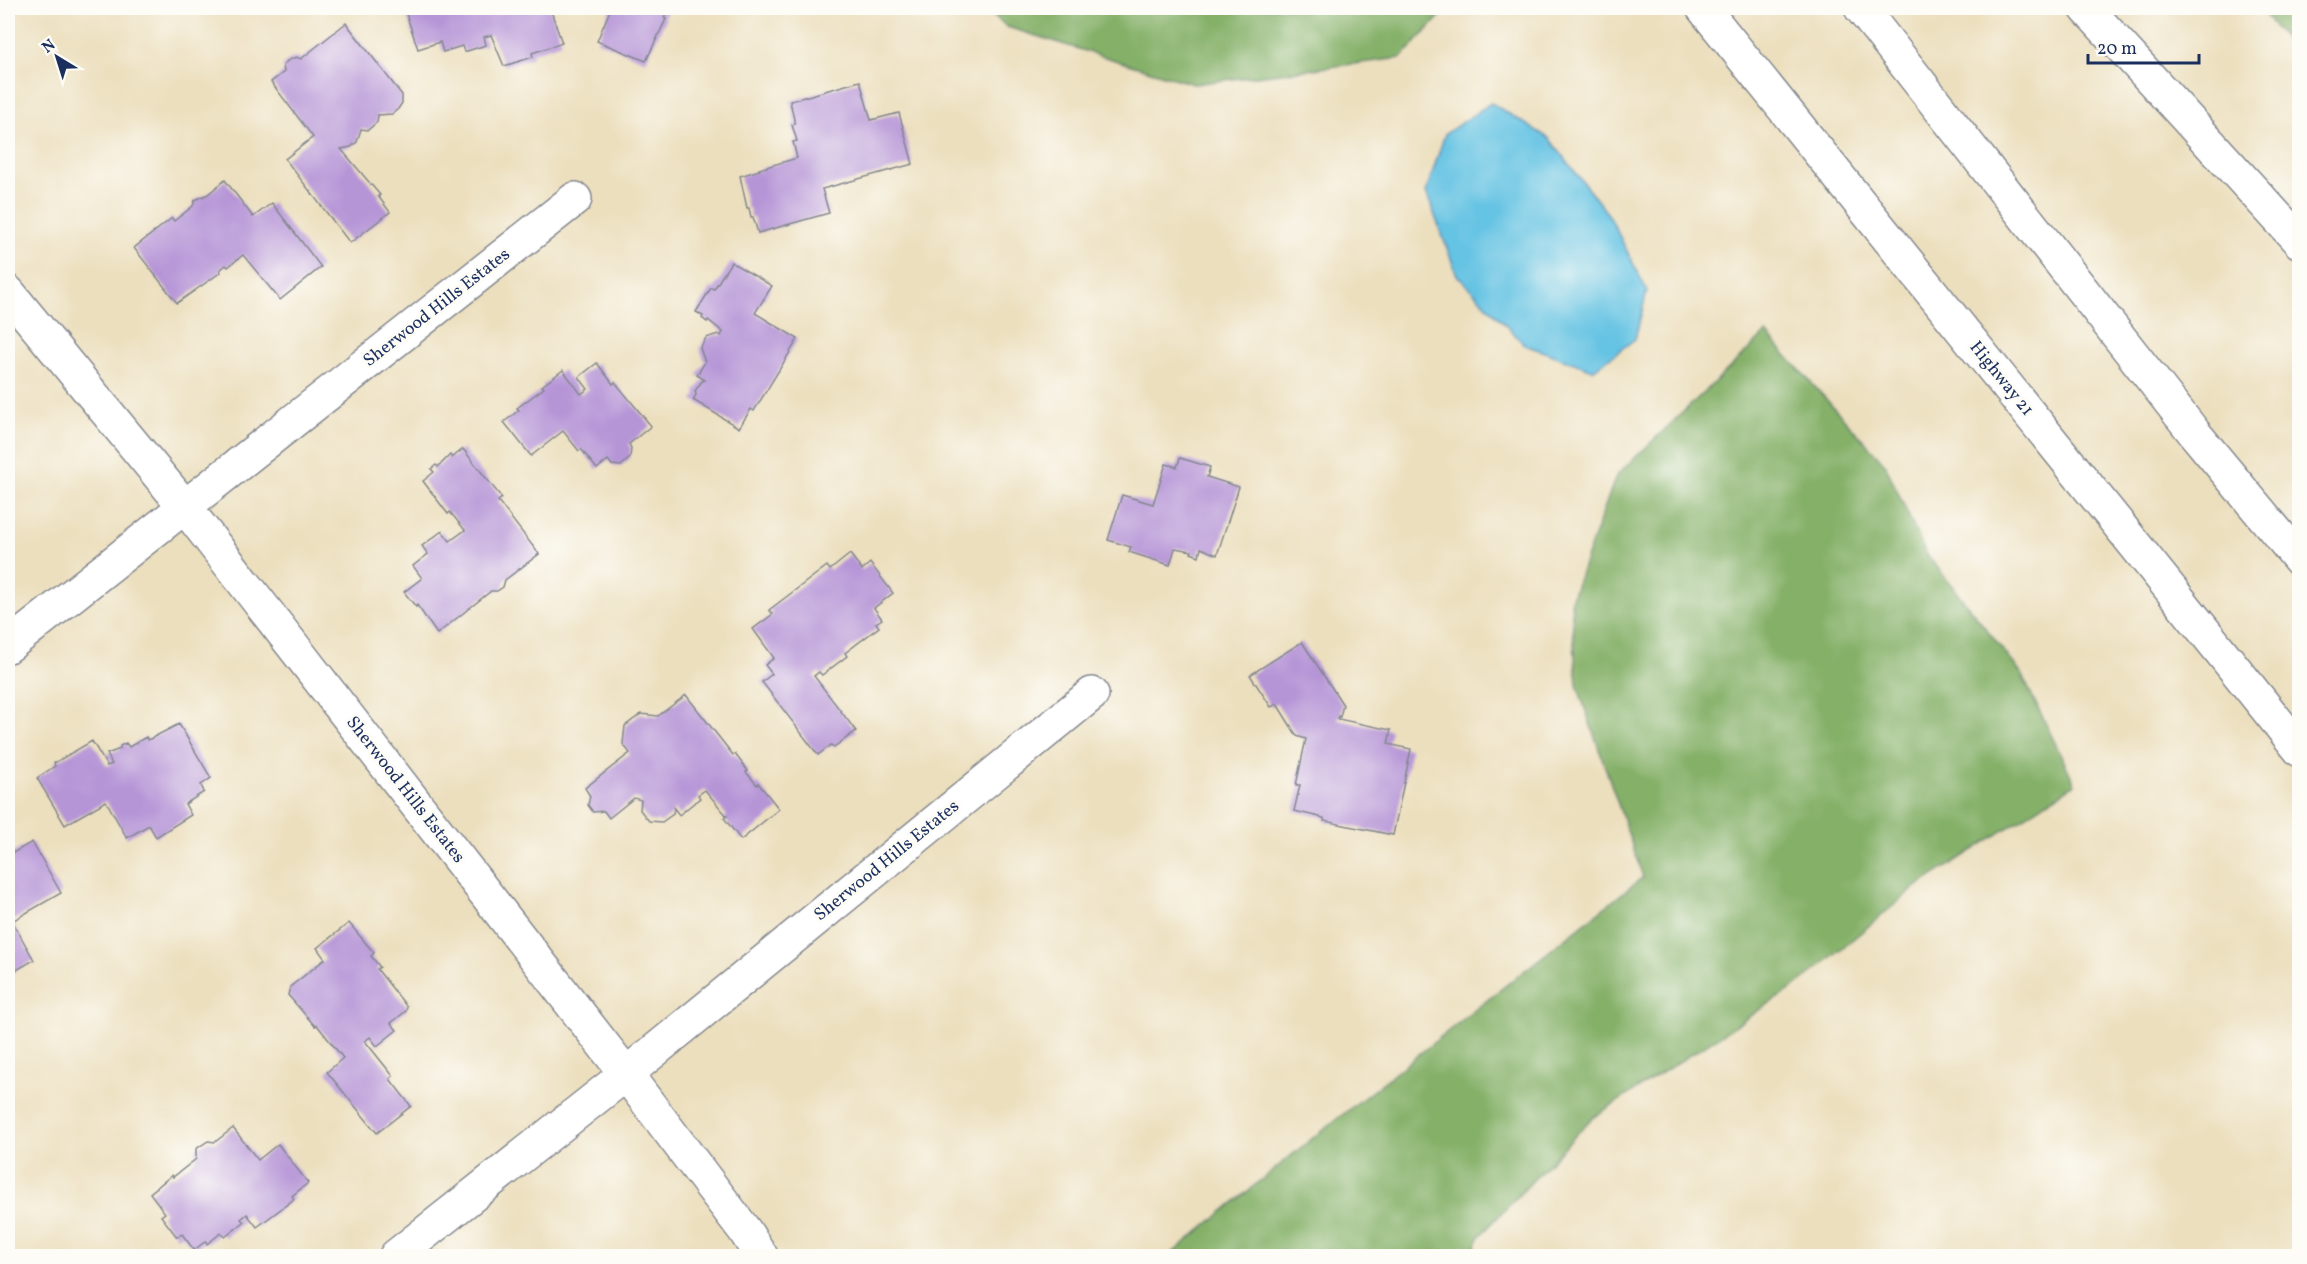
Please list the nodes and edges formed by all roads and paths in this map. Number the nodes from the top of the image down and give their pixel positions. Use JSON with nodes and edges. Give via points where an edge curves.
{"nodes":[{"id":1,"x":1703,"y":8,"type":"edge"},
{"id":2,"x":1861,"y":8,"type":"edge"},
{"id":3,"x":2086,"y":8,"type":"edge"},
{"id":4,"x":575,"y":199,"type":"dead end"},
{"id":5,"x":2300,"y":242,"type":"edge"},
{"id":6,"x":8,"y":292,"type":"edge"},
{"id":7,"x":185,"y":507,"type":"junction"},
{"id":8,"x":2300,"y":560,"type":"edge"},
{"id":9,"x":8,"y":646,"type":"edge"},
{"id":10,"x":1092,"y":694,"type":"dead end"},
{"id":11,"x":2300,"y":750,"type":"edge"},
{"id":12,"x":626,"y":1074,"type":"junction"},
{"id":13,"x":396,"y":1257,"type":"edge"},
{"id":14,"x":762,"y":1257,"type":"edge"}],
"edges":[{"from":1,"to":11,"type":"street","name":"Highway 21"},
{"from":2,"to":8,"type":"street","via":[[2196,435]]},
{"from":3,"to":5,"type":"street"},
{"from":4,"to":7,"type":"street","name":"Sherwood Hills Estates"},
{"from":6,"to":7,"type":"street","name":"Sherwood Hills Estates"},
{"from":7,"to":9,"type":"street","name":"Sherwood Hills Estates"},
{"from":7,"to":12,"type":"street","name":"Sherwood Hills Estates"},
{"from":10,"to":12,"type":"street","name":"Sherwood Hills Estates"},
{"from":12,"to":13,"type":"street","name":"Sherwood Hills Estates"},
{"from":12,"to":14,"type":"street","name":"Sherwood Hills Estates"}]}
